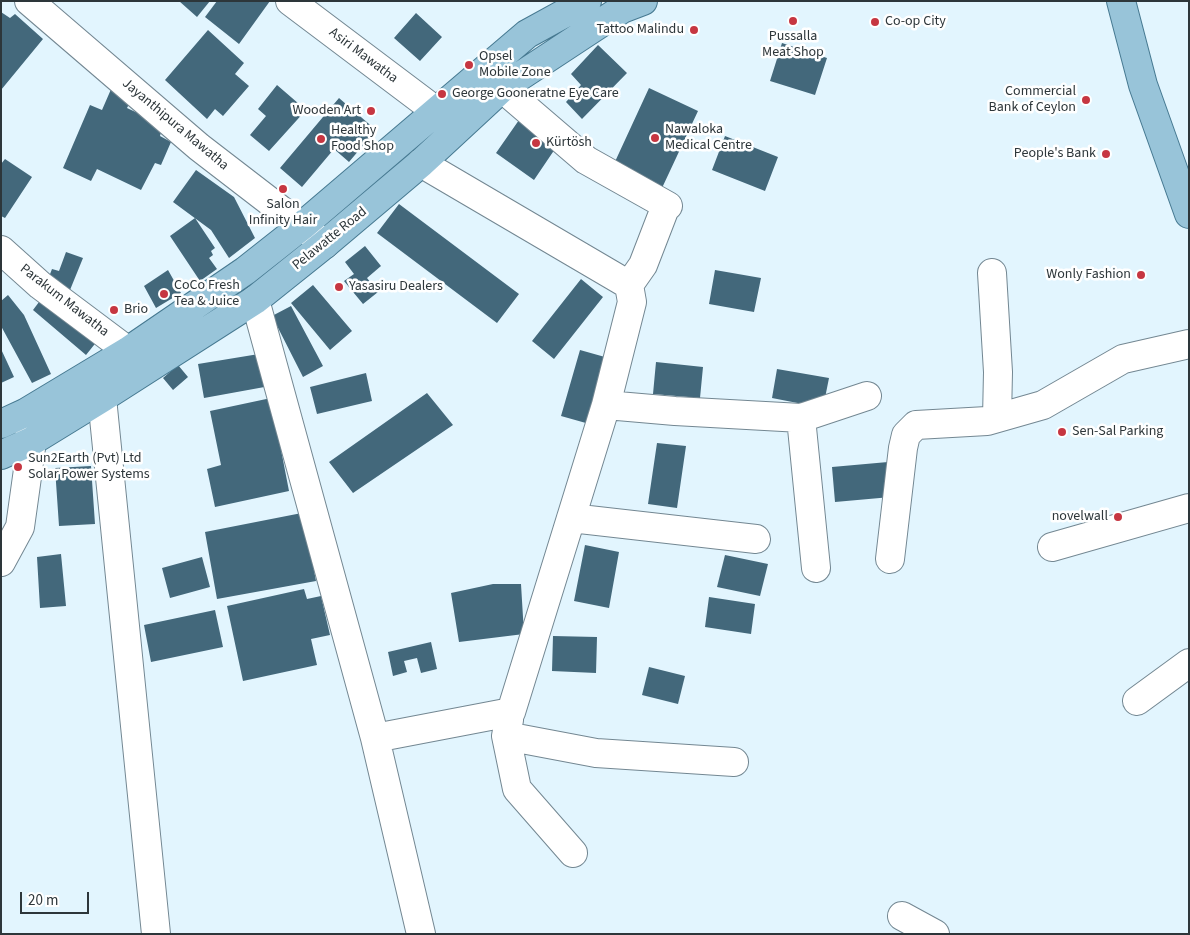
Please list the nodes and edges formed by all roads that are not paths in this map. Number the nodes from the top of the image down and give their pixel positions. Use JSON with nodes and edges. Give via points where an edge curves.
{"nodes":[{"id":1,"x":29,"y":1,"type":"edge"},
{"id":2,"x":290,"y":1,"type":"edge"},
{"id":3,"x":587,"y":1,"type":"edge"},
{"id":4,"x":643,"y":1,"type":"edge"},
{"id":5,"x":1120,"y":3,"type":"edge"},
{"id":6,"x":502,"y":88,"type":"junction"},
{"id":7,"x":436,"y":111,"type":"junction"},
{"id":8,"x":421,"y":163,"type":"junction"},
{"id":9,"x":1189,"y":214,"type":"edge"},
{"id":10,"x":302,"y":226,"type":"junction"},
{"id":11,"x":326,"y":244,"type":"junction"},
{"id":12,"x":1,"y":250,"type":"edge"},
{"id":13,"x":992,"y":273,"type":"dead end"},
{"id":14,"x":629,"y":285,"type":"junction"},
{"id":15,"x":255,"y":300,"type":"junction"},
{"id":16,"x":1189,"y":344,"type":"edge"},
{"id":17,"x":128,"y":351,"type":"junction"},
{"id":18,"x":867,"y":396,"type":"dead end"},
{"id":19,"x":102,"y":398,"type":"junction"},
{"id":20,"x":606,"y":405,"type":"junction"},
{"id":21,"x":13,"y":418,"type":"edge"},
{"id":22,"x":802,"y":418,"type":"junction"},
{"id":23,"x":997,"y":418,"type":"junction"},
{"id":24,"x":32,"y":440,"type":"junction"},
{"id":25,"x":1,"y":455,"type":"edge"},
{"id":26,"x":1189,"y":508,"type":"edge"},
{"id":27,"x":571,"y":518,"type":"junction"},
{"id":28,"x":756,"y":539,"type":"dead end"},
{"id":29,"x":1052,"y":547,"type":"dead end"},
{"id":30,"x":890,"y":559,"type":"dead end"},
{"id":31,"x":1,"y":562,"type":"edge"},
{"id":32,"x":816,"y":568,"type":"dead end"},
{"id":33,"x":1189,"y":663,"type":"edge"},
{"id":34,"x":1137,"y":702,"type":"dead end"},
{"id":35,"x":508,"y":724,"type":"junction"},
{"id":36,"x":375,"y":738,"type":"junction"},
{"id":37,"x":734,"y":762,"type":"dead end"},
{"id":38,"x":573,"y":853,"type":"dead end"},
{"id":39,"x":902,"y":916,"type":"dead end"},
{"id":40,"x":156,"y":934,"type":"edge"},
{"id":41,"x":421,"y":934,"type":"edge"},
{"id":42,"x":935,"y":934,"type":"edge"}],
"edges":[{"from":1,"to":10,"type":"street","name":"Jayanthipura Mawatha","via":[[200,147]]},
{"from":2,"to":7,"type":"street","name":"Asiri Mawatha"},
{"from":3,"to":7,"type":"main road","name":"Pelawatte Road","via":[[527,34]]},
{"from":4,"to":6,"type":"main road","name":"Pelawatte Road","via":[[622,9]]},
{"from":5,"to":9,"type":"main road","via":[[1142,84]]},
{"from":6,"to":8,"type":"main road","name":"Pelawatte Road"},
{"from":6,"to":14,"type":"street","via":[[586,160],[668,206],[643,265]]},
{"from":7,"to":10,"type":"main road","name":"Pelawatte Road"},
{"from":8,"to":11,"type":"main road","name":"Pelawatte Road"},
{"from":8,"to":14,"type":"street"},
{"from":10,"to":11,"type":"street","name":"Jayanthipura Mawatha"},
{"from":10,"to":17,"type":"main road","name":"Pelawatte Road","via":[[245,271]]},
{"from":11,"to":15,"type":"main road","name":"Pelawatte Road"},
{"from":12,"to":17,"type":"street","name":"Parakum Mawatha","via":[[40,285]]},
{"from":13,"to":23,"type":"street","via":[[998,372]]},
{"from":14,"to":20,"type":"street","via":[[632,302]]},
{"from":15,"to":19,"type":"main road","name":"Pelawatte Road"},
{"from":15,"to":36,"type":"street"},
{"from":16,"to":23,"type":"street","via":[[1123,359],[1043,405]]},
{"from":17,"to":21,"type":"main road","name":"Pelawatte Road"},
{"from":18,"to":22,"type":"street"},
{"from":19,"to":24,"type":"main road","name":"Pelawatte Road"},
{"from":19,"to":40,"type":"street"},
{"from":20,"to":22,"type":"street"},
{"from":20,"to":27,"type":"street"},
{"from":21,"to":24,"type":"street"},
{"from":22,"to":32,"type":"street"},
{"from":23,"to":30,"type":"street","via":[[916,425],[906,434]]},
{"from":24,"to":25,"type":"main road","name":"Pelawatte Road"},
{"from":24,"to":31,"type":"street","via":[[20,527]]},
{"from":26,"to":29,"type":"street"},
{"from":27,"to":28,"type":"street"},
{"from":27,"to":35,"type":"street"},
{"from":33,"to":34,"type":"street"},
{"from":35,"to":36,"type":"street"},
{"from":35,"to":37,"type":"street","via":[[596,753]]},
{"from":35,"to":38,"type":"street","via":[[517,789]]},
{"from":36,"to":41,"type":"street"},
{"from":39,"to":42,"type":"street"}]}
